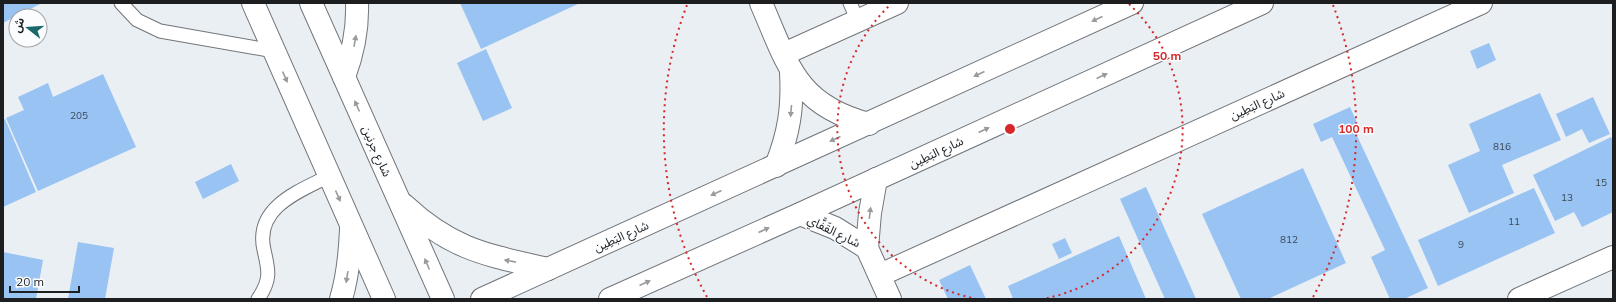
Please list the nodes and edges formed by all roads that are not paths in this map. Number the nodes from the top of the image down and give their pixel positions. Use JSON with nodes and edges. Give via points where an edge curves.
{"nodes":[{"id":1,"x":121,"y":3,"type":"edge"},
{"id":2,"x":253,"y":3,"type":"edge"},
{"id":3,"x":311,"y":3,"type":"edge"},
{"id":4,"x":357,"y":3,"type":"edge"},
{"id":5,"x":761,"y":3,"type":"edge"},
{"id":6,"x":897,"y":3,"type":"edge"},
{"id":7,"x":1132,"y":3,"type":"edge"},
{"id":8,"x":1262,"y":3,"type":"edge"},
{"id":9,"x":1481,"y":3,"type":"edge"},
{"id":10,"x":854,"y":12,"type":"edge"},
{"id":11,"x":274,"y":51,"type":"junction"},
{"id":12,"x":788,"y":63,"type":"junction"},
{"id":13,"x":344,"y":77,"type":"junction"},
{"id":14,"x":869,"y":124,"type":"junction"},
{"id":15,"x":776,"y":166,"type":"junction"},
{"id":16,"x":329,"y":176,"type":"junction"},
{"id":17,"x":876,"y":179,"type":"junction"},
{"id":18,"x":399,"y":201,"type":"junction"},
{"id":19,"x":800,"y":214,"type":"junction"},
{"id":20,"x":352,"y":226,"type":"junction"},
{"id":21,"x":867,"y":248,"type":"junction"},
{"id":22,"x":1613,"y":257,"type":"edge"},
{"id":23,"x":548,"y":269,"type":"junction"},
{"id":24,"x":880,"y":275,"type":"junction"},
{"id":25,"x":258,"y":299,"type":"edge"},
{"id":26,"x":341,"y":299,"type":"edge"},
{"id":27,"x":384,"y":299,"type":"edge"},
{"id":28,"x":443,"y":299,"type":"edge"},
{"id":29,"x":482,"y":299,"type":"edge"},
{"id":30,"x":610,"y":299,"type":"edge"},
{"id":31,"x":890,"y":299,"type":"edge"},
{"id":32,"x":1519,"y":299,"type":"edge"}],
"edges":[{"from":1,"to":11,"type":"lane","via":[[137,20],[160,31]]},
{"from":2,"to":11,"type":"main road"},
{"from":3,"to":13,"type":"main road","name":"شارع جرنين"},
{"from":13,"to":4,"type":"main road","one_way":true,"via":[[357,31]]},
{"from":5,"to":12,"type":"main road"},
{"from":6,"to":10,"type":"main road"},
{"from":7,"to":14,"type":"main road","name":"شارع البَطِين","one_way":true},
{"from":17,"to":8,"type":"main road","name":"شارع البَطِين","one_way":true},
{"from":9,"to":24,"type":"main road","name":"شارع البَطِين"},
{"from":10,"to":12,"type":"main road"},
{"from":11,"to":16,"type":"main road","one_way":true},
{"from":12,"to":14,"type":"main road","via":[[802,86],[816,99],[832,111]]},
{"from":12,"to":15,"type":"main road","one_way":true,"via":[[793,96],[791,120]]},
{"from":18,"to":13,"type":"main road","name":"شارع جرنين","one_way":true},
{"from":14,"to":15,"type":"main road","name":"شارع البَطِين","one_way":true},
{"from":15,"to":23,"type":"main road","name":"شارع البَطِين","one_way":true},
{"from":16,"to":20,"type":"main road","one_way":true},
{"from":16,"to":25,"type":"lane","via":[[281,202],[268,219],[263,239],[268,276],[264,291]]},
{"from":17,"to":19,"type":"main road","name":"شارع البَطِين"},
{"from":21,"to":17,"type":"main road","name":"شارع القَفَّاي","one_way":true},
{"from":23,"to":18,"type":"main road","one_way":true,"via":[[470,250],[420,220]]},
{"from":28,"to":18,"type":"main road","name":"شارع جرنين","one_way":true},
{"from":19,"to":21,"type":"main road","name":"شارع القَفَّاي","via":[[835,228]]},
{"from":30,"to":19,"type":"main road","name":"شارع البَطِين","one_way":true},
{"from":20,"to":26,"type":"main road","one_way":true,"via":[[346,282]]},
{"from":20,"to":27,"type":"main road"},
{"from":21,"to":24,"type":"main road","name":"شارع القَفَّاي"},
{"from":22,"to":32,"type":"main road"},
{"from":23,"to":29,"type":"main road","name":"شارع البَطِين"},
{"from":24,"to":31,"type":"main road","name":"شارع القَفَّاي"}]}
